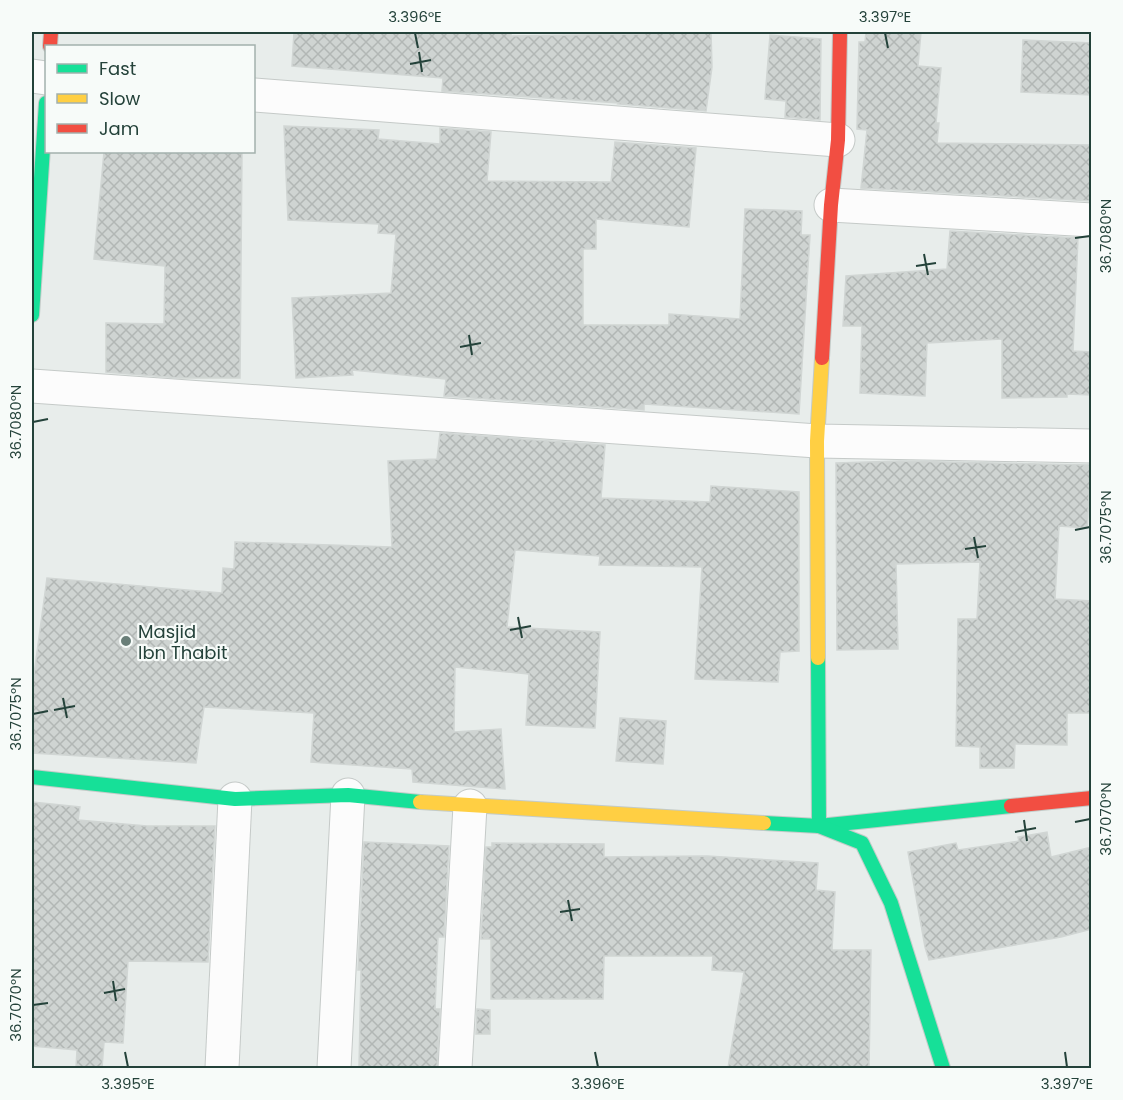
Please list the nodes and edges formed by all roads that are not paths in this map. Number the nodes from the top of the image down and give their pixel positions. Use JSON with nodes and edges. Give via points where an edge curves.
{"nodes":[{"id":1,"x":840,"y":32,"type":"edge"},
{"id":2,"x":255,"y":95,"type":"edge"},
{"id":3,"x":45,"y":118,"type":"edge"},
{"id":4,"x":838,"y":140,"type":"junction"},
{"id":5,"x":831,"y":205,"type":"junction"},
{"id":6,"x":1092,"y":220,"type":"edge"},
{"id":7,"x":32,"y":307,"type":"edge"},
{"id":8,"x":32,"y":315,"type":"edge"},
{"id":9,"x":32,"y":386,"type":"edge"},
{"id":10,"x":816,"y":441,"type":"junction"},
{"id":11,"x":1092,"y":446,"type":"edge"},
{"id":12,"x":32,"y":777,"type":"edge"},
{"id":13,"x":348,"y":795,"type":"junction"},
{"id":14,"x":1092,"y":798,"type":"edge"},
{"id":15,"x":235,"y":799,"type":"junction"},
{"id":16,"x":471,"y":806,"type":"junction"},
{"id":17,"x":819,"y":826,"type":"junction"},
{"id":18,"x":222,"y":1068,"type":"edge"},
{"id":19,"x":334,"y":1068,"type":"edge"},
{"id":20,"x":455,"y":1068,"type":"edge"},
{"id":21,"x":944,"y":1068,"type":"edge"}],
"edges":[{"from":1,"to":4,"type":"street"},
{"from":2,"to":4,"type":"street"},
{"from":3,"to":7,"type":"street"},
{"from":4,"to":5,"type":"street"},
{"from":5,"to":6,"type":"street"},
{"from":5,"to":10,"type":"street"},
{"from":7,"to":8,"type":"street"},
{"from":9,"to":10,"type":"street"},
{"from":10,"to":11,"type":"street"},
{"from":10,"to":17,"type":"street"},
{"from":12,"to":15,"type":"street"},
{"from":13,"to":15,"type":"street"},
{"from":13,"to":16,"type":"street"},
{"from":13,"to":19,"type":"street"},
{"from":14,"to":17,"type":"street"},
{"from":15,"to":18,"type":"street"},
{"from":16,"to":17,"type":"street"},
{"from":16,"to":20,"type":"street"},
{"from":17,"to":21,"type":"street","via":[[862,843],[891,903]]}]}
